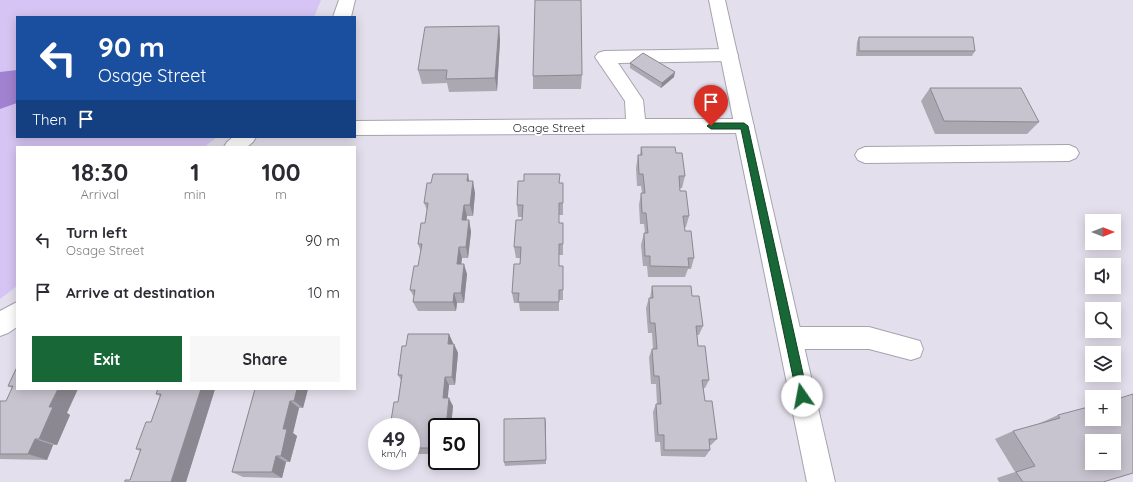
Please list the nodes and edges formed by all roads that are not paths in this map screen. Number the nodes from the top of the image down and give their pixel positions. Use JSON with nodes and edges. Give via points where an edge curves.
{"nodes":[{"id":1,"x":347,"y":0,"type":"edge"},
{"id":2,"x":717,"y":0,"type":"edge"},
{"id":3,"x":342,"y":16,"type":"edge"},
{"id":4,"x":729,"y":55,"type":"junction"},
{"id":5,"x":744,"y":126,"type":"junction"},
{"id":6,"x":636,"y":127,"type":"junction"},
{"id":7,"x":356,"y":128,"type":"edge"},
{"id":8,"x":245,"y":138,"type":"edge"},
{"id":9,"x":235,"y":146,"type":"edge"},
{"id":10,"x":1069,"y":153,"type":"dead end"},
{"id":11,"x":865,"y":155,"type":"dead end"},
{"id":12,"x":16,"y":314,"type":"edge"},
{"id":13,"x":0,"y":325,"type":"edge"},
{"id":14,"x":790,"y":338,"type":"junction"},
{"id":15,"x":911,"y":349,"type":"dead end"},
{"id":16,"x":821,"y":482,"type":"edge"}],
"edges":[{"from":1,"to":3,"type":"main road"},
{"from":2,"to":4,"type":"main road"},
{"from":4,"to":5,"type":"main road"},
{"from":4,"to":6,"type":"main road","via":[[604,57],[634,100]]},
{"from":5,"to":6,"type":"main road","name":"Osage Street"},
{"from":5,"to":14,"type":"main road"},
{"from":6,"to":7,"type":"main road","name":"Osage Street"},
{"from":8,"to":9,"type":"main road"},
{"from":10,"to":11,"type":"main road"},
{"from":12,"to":13,"type":"main road"},
{"from":14,"to":15,"type":"main road","via":[[869,338]]},
{"from":14,"to":16,"type":"main road"}]}
